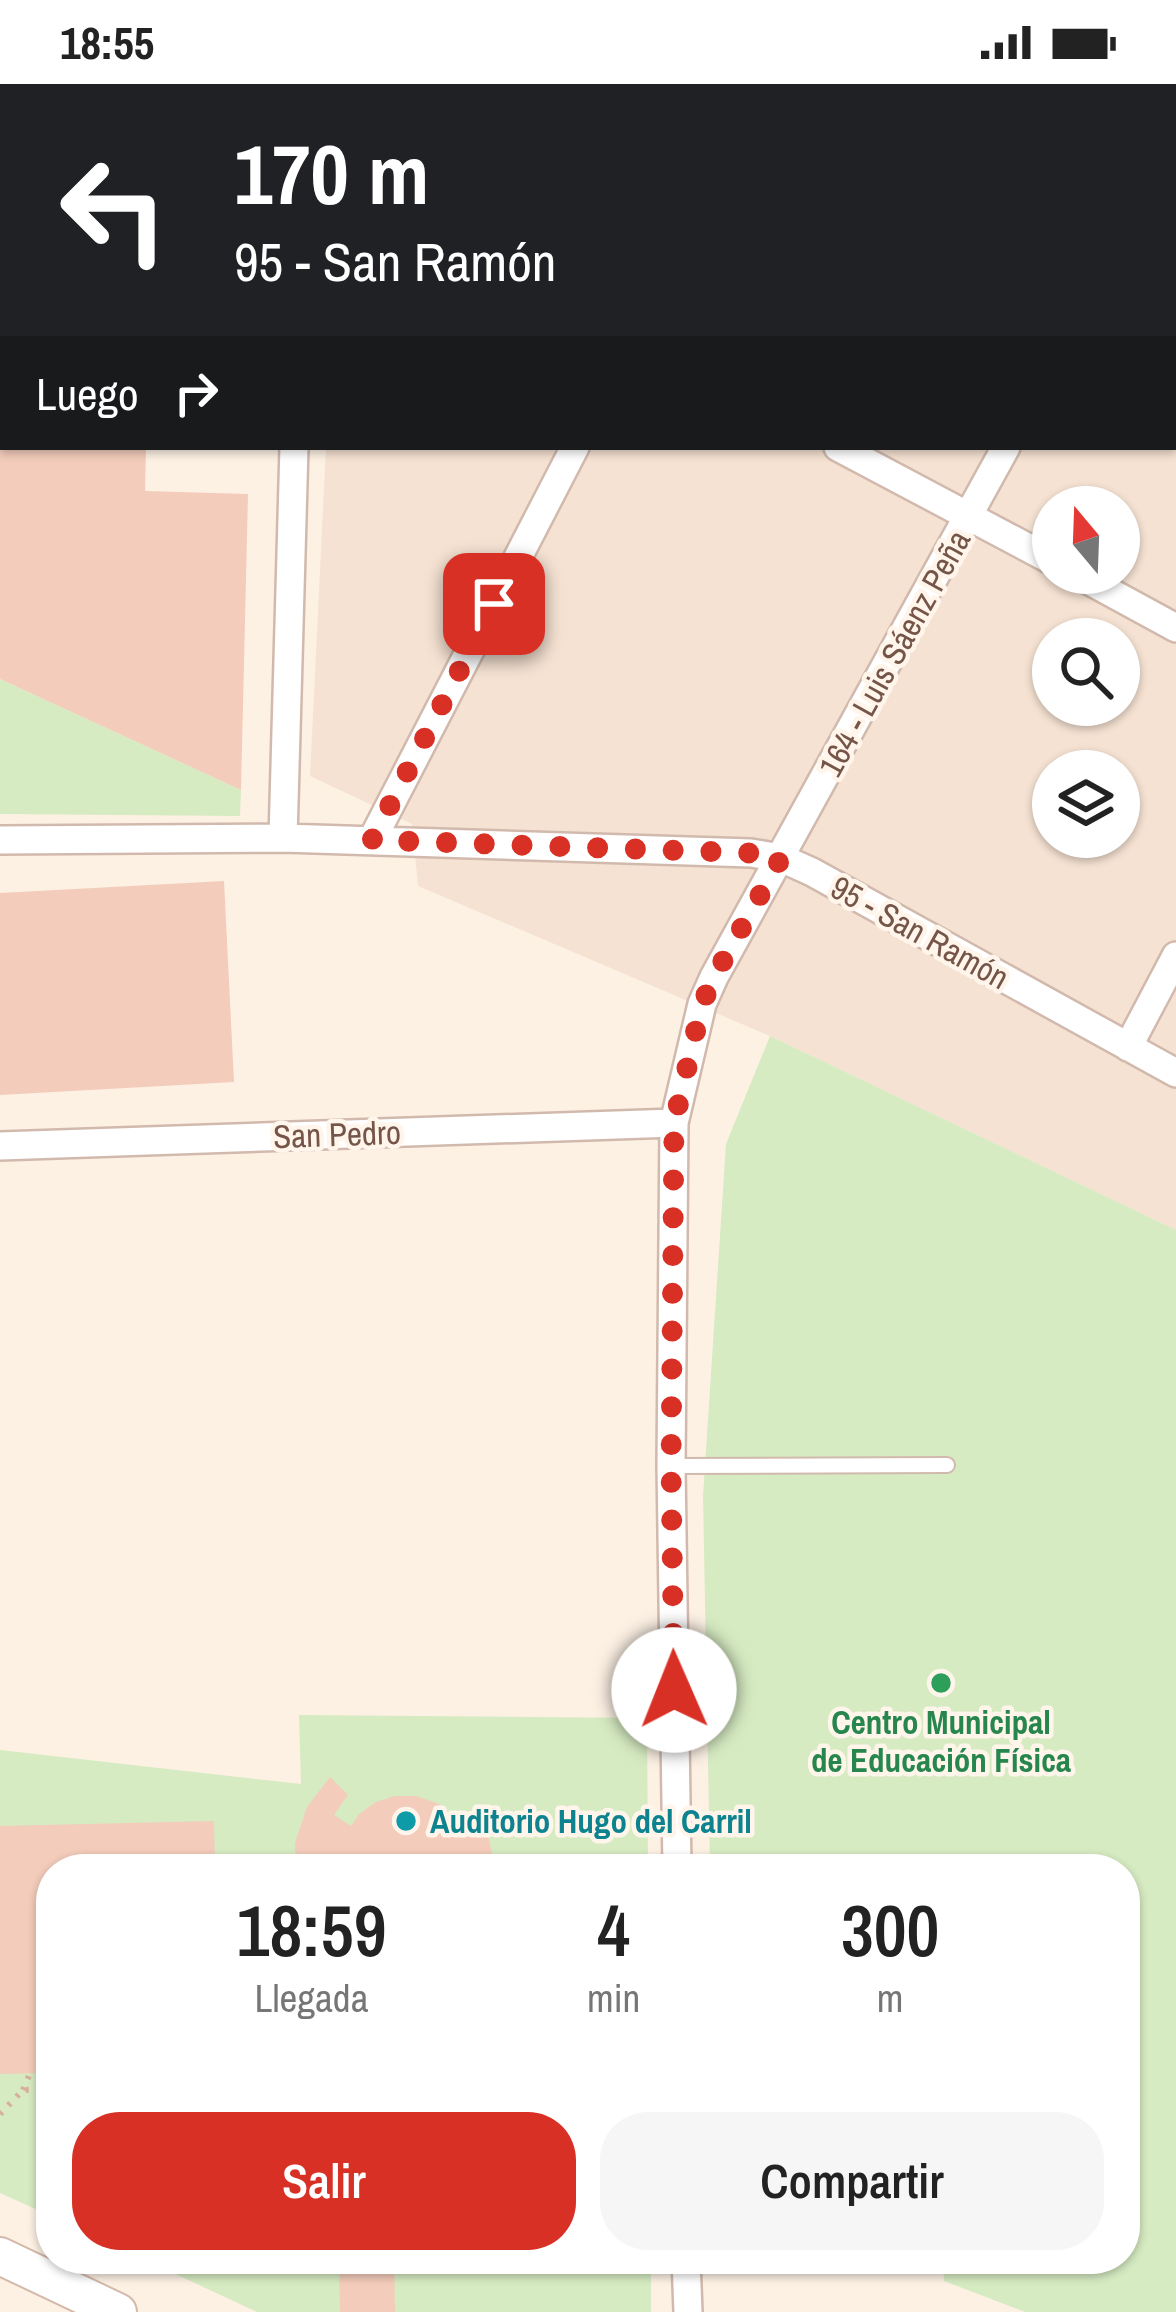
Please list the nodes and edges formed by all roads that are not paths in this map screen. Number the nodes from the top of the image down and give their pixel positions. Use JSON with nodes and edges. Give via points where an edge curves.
{"nodes":[{"id":1,"x":294,"y":450,"type":"edge"},
{"id":2,"x":573,"y":450,"type":"edge"},
{"id":3,"x":844,"y":450,"type":"edge"},
{"id":4,"x":1004,"y":450,"type":"edge"},
{"id":5,"x":969,"y":515,"type":"junction"},
{"id":6,"x":1032,"y":550,"type":"edge"},
{"id":7,"x":1114,"y":594,"type":"edge"},
{"id":8,"x":1176,"y":628,"type":"edge"},
{"id":9,"x":284,"y":838,"type":"junction"},
{"id":10,"x":0,"y":840,"type":"edge"},
{"id":11,"x":372,"y":840,"type":"junction"},
{"id":12,"x":781,"y":858,"type":"junction"},
{"id":13,"x":1176,"y":956,"type":"edge"},
{"id":14,"x":1128,"y":1046,"type":"junction"},
{"id":15,"x":1176,"y":1073,"type":"edge"},
{"id":16,"x":674,"y":1123,"type":"junction"},
{"id":17,"x":0,"y":1146,"type":"edge"},
{"id":18,"x":947,"y":1465,"type":"dead end"},
{"id":19,"x":671,"y":1466,"type":"junction"},
{"id":20,"x":677,"y":1854,"type":"edge"},
{"id":21,"x":0,"y":2256,"type":"edge"},
{"id":22,"x":36,"y":2273,"type":"edge"},
{"id":23,"x":38,"y":2274,"type":"edge"},
{"id":24,"x":687,"y":2274,"type":"edge"},
{"id":25,"x":118,"y":2312,"type":"edge"},
{"id":26,"x":688,"y":2312,"type":"edge"}],
"edges":[{"from":1,"to":9,"type":"street"},
{"from":2,"to":11,"type":"street"},
{"from":3,"to":5,"type":"street"},
{"from":4,"to":5,"type":"street","name":"164 - Luis Sáenz Peña"},
{"from":5,"to":6,"type":"street"},
{"from":5,"to":12,"type":"street","name":"164 - Luis Sáenz Peña"},
{"from":7,"to":8,"type":"street"},
{"from":9,"to":10,"type":"street","name":"95 - San Ramón"},
{"from":9,"to":11,"type":"street","name":"95 - San Ramón"},
{"from":11,"to":12,"type":"street","name":"95 - San Ramón"},
{"from":12,"to":14,"type":"street","name":"95 - San Ramón"},
{"from":12,"to":16,"type":"street","name":"164 - Luis Sáenz Peña","via":[[702,1004]]},
{"from":13,"to":14,"type":"street"},
{"from":14,"to":15,"type":"street","name":"95 - San Ramón"},
{"from":16,"to":17,"type":"street","name":"San Pedro"},
{"from":16,"to":19,"type":"street","name":"164 - Luis Sáenz Peña"},
{"from":18,"to":19,"type":"lane"},
{"from":19,"to":20,"type":"street","name":"164 - Luis Sáenz Peña"},
{"from":21,"to":22,"type":"street"},
{"from":23,"to":25,"type":"street"},
{"from":24,"to":26,"type":"street"}]}
